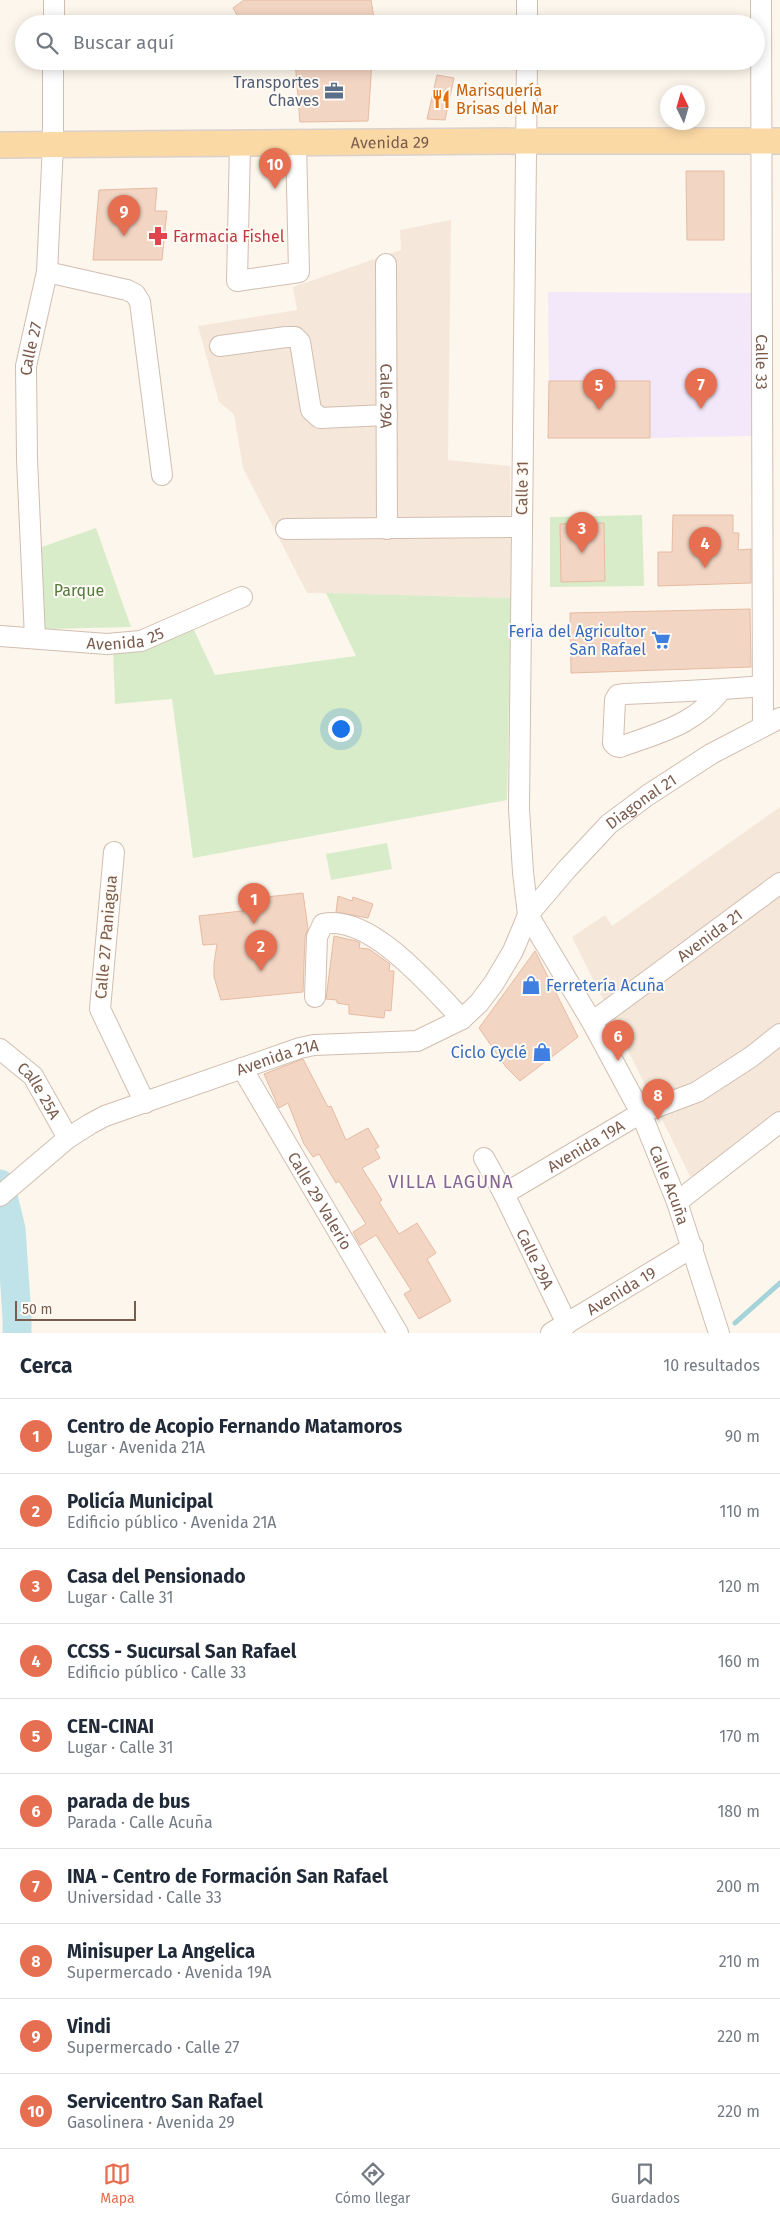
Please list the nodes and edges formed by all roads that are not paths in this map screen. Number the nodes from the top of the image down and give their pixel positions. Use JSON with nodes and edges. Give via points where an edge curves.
{"nodes":[{"id":1,"x":54,"y":0,"type":"edge"},
{"id":2,"x":527,"y":0,"type":"edge"},
{"id":3,"x":761,"y":0,"type":"edge"},
{"id":4,"x":54,"y":15,"type":"edge"},
{"id":5,"x":527,"y":15,"type":"edge"},
{"id":6,"x":762,"y":15,"type":"edge"},
{"id":7,"x":765,"y":63,"type":"edge"},
{"id":8,"x":53,"y":70,"type":"edge"},
{"id":9,"x":526,"y":70,"type":"edge"},
{"id":10,"x":526,"y":141,"type":"junction"},
{"id":11,"x":296,"y":142,"type":"junction"},
{"id":12,"x":770,"y":142,"type":"edge"},
{"id":13,"x":240,"y":144,"type":"junction"},
{"id":14,"x":0,"y":145,"type":"edge"},
{"id":15,"x":53,"y":145,"type":"junction"},
{"id":16,"x":386,"y":264,"type":"dead end"},
{"id":17,"x":47,"y":272,"type":"junction"},
{"id":18,"x":220,"y":346,"type":"dead end"},
{"id":19,"x":387,"y":415,"type":"junction"},
{"id":20,"x":162,"y":475,"type":"dead end"},
{"id":21,"x":522,"y":527,"type":"junction"},
{"id":22,"x":387,"y":528,"type":"junction"},
{"id":23,"x":286,"y":529,"type":"dead end"},
{"id":24,"x":242,"y":597,"type":"dead end"},
{"id":25,"x":0,"y":636,"type":"edge"},
{"id":26,"x":35,"y":638,"type":"junction"},
{"id":27,"x":763,"y":686,"type":"junction"},
{"id":28,"x":722,"y":689,"type":"junction"},
{"id":29,"x":772,"y":722,"type":"edge"},
{"id":30,"x":114,"y":852,"type":"dead end"},
{"id":31,"x":780,"y":883,"type":"edge"},
{"id":32,"x":528,"y":915,"type":"junction"},
{"id":33,"x":314,"y":997,"type":"dead end"},
{"id":34,"x":462,"y":1019,"type":"junction"},
{"id":35,"x":592,"y":1022,"type":"junction"},
{"id":36,"x":780,"y":1034,"type":"edge"},
{"id":37,"x":0,"y":1049,"type":"edge"},
{"id":38,"x":242,"y":1068,"type":"junction"},
{"id":39,"x":145,"y":1103,"type":"junction"},
{"id":40,"x":641,"y":1113,"type":"junction"},
{"id":41,"x":780,"y":1122,"type":"edge"},
{"id":42,"x":68,"y":1138,"type":"junction"},
{"id":43,"x":484,"y":1158,"type":"dead end"},
{"id":44,"x":504,"y":1194,"type":"junction"},
{"id":45,"x":0,"y":1196,"type":"edge"},
{"id":46,"x":677,"y":1202,"type":"junction"},
{"id":47,"x":693,"y":1247,"type":"junction"},
{"id":48,"x":559,"y":1329,"type":"edge"},
{"id":49,"x":398,"y":1333,"type":"edge"},
{"id":50,"x":719,"y":1333,"type":"edge"}],
"edges":[{"from":1,"to":4,"type":"street"},
{"from":2,"to":5,"type":"street"},
{"from":3,"to":6,"type":"street","name":"Calle 33"},
{"from":7,"to":12,"type":"street","name":"Calle 33"},
{"from":8,"to":15,"type":"street","name":"Calle 27"},
{"from":9,"to":10,"type":"street","name":"Calle 31"},
{"from":10,"to":11,"type":"main road","name":"Avenida 29"},
{"from":10,"to":12,"type":"main road","name":"Avenida 29"},
{"from":10,"to":21,"type":"street","name":"Calle 31"},
{"from":11,"to":13,"type":"main road","name":"Avenida 29"},
{"from":11,"to":13,"type":"street","via":[[299,272],[237,281]]},
{"from":12,"to":27,"type":"street","name":"Calle 33"},
{"from":13,"to":15,"type":"main road","name":"Avenida 29"},
{"from":14,"to":15,"type":"main road","name":"Avenida 29"},
{"from":15,"to":17,"type":"street","name":"Calle 27"},
{"from":16,"to":19,"type":"street","name":"Calle 29A"},
{"from":17,"to":20,"type":"street","via":[[127,290],[140,302]]},
{"from":17,"to":26,"type":"street","name":"Calle 27","via":[[26,366]]},
{"from":18,"to":19,"type":"street","via":[[295,337],[300,342],[314,414],[320,418]]},
{"from":19,"to":22,"type":"street","name":"Calle 29A"},
{"from":21,"to":22,"type":"street"},
{"from":21,"to":32,"type":"street","name":"Calle 31","via":[[520,809]]},
{"from":22,"to":23,"type":"street"},
{"from":24,"to":26,"type":"street","name":"Avenida 25","via":[[141,641],[107,644]]},
{"from":25,"to":26,"type":"street","name":"Avenida 25"},
{"from":27,"to":28,"type":"street"},
{"from":27,"to":29,"type":"street","name":"Calle 33"},
{"from":28,"to":28,"type":"street","via":[[618,695],[613,744],[620,747],[683,724],[712,703]]},
{"from":29,"to":32,"type":"street","name":"Diagonal 21","via":[[711,754],[609,824]]},
{"from":30,"to":39,"type":"street","name":"Calle 27 Paniagua","via":[[100,1009]]},
{"from":31,"to":35,"type":"street","name":"Avenida 21"},
{"from":32,"to":34,"type":"street","name":"Avenida 21A","via":[[513,951],[494,983],[480,1004]]},
{"from":32,"to":35,"type":"street","name":"Calle Acuña"},
{"from":33,"to":34,"type":"street","via":[[317,937],[323,924],[341,924],[383,941]]},
{"from":34,"to":38,"type":"street","name":"Avenida 21A","via":[[417,1042],[314,1045]]},
{"from":35,"to":40,"type":"street","name":"Calle Acuña"},
{"from":36,"to":40,"type":"street","name":"Avenida 19A","via":[[697,1092]]},
{"from":37,"to":42,"type":"street","name":"Calle 25A","via":[[33,1076]]},
{"from":38,"to":39,"type":"street","name":"Avenida 21A"},
{"from":38,"to":49,"type":"street","name":"Calle 29 Valerio"},
{"from":39,"to":42,"type":"street","name":"Avenida 21A","via":[[105,1116]]},
{"from":40,"to":44,"type":"street","name":"Avenida 19A"},
{"from":40,"to":46,"type":"street","name":"Calle Acuña"},
{"from":41,"to":46,"type":"street"},
{"from":42,"to":45,"type":"street","name":"Avenida 21A"},
{"from":43,"to":44,"type":"street"},
{"from":44,"to":48,"type":"street","name":"Calle 29A"},
{"from":46,"to":47,"type":"street","name":"Calle Acuña"},
{"from":47,"to":48,"type":"street","name":"Avenida 19"},
{"from":47,"to":50,"type":"street","name":"Calle Acuña"}]}
